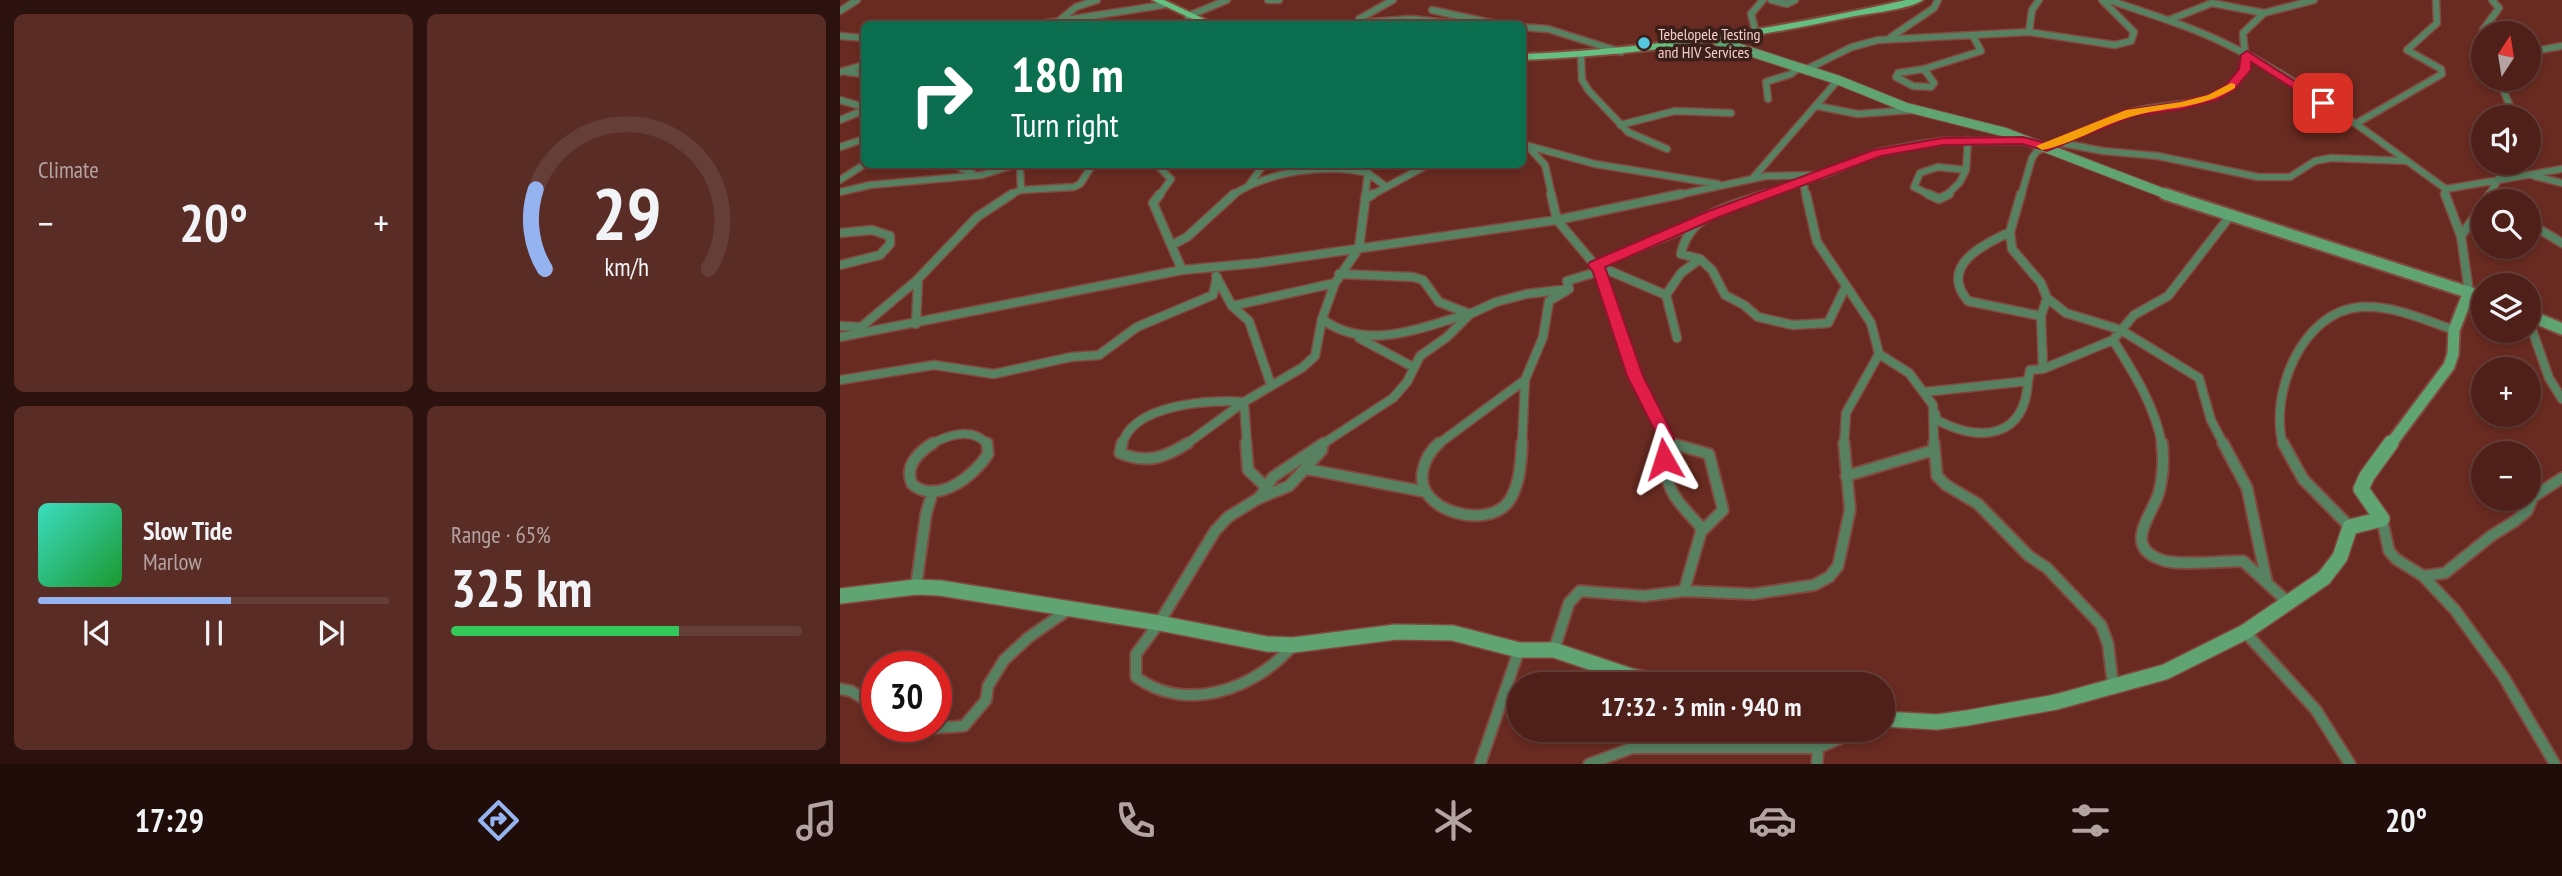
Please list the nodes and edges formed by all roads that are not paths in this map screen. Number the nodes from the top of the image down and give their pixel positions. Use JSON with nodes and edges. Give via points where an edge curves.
{"nodes":[{"id":1,"x":857,"y":0,"type":"edge"},
{"id":2,"x":1097,"y":0,"type":"edge"},
{"id":3,"x":1227,"y":0,"type":"edge"},
{"id":4,"x":1268,"y":0,"type":"edge"},
{"id":5,"x":1279,"y":0,"type":"edge"},
{"id":6,"x":1393,"y":0,"type":"edge"},
{"id":7,"x":1763,"y":0,"type":"edge"},
{"id":8,"x":1771,"y":0,"type":"edge"},
{"id":9,"x":1795,"y":0,"type":"edge"},
{"id":10,"x":1918,"y":0,"type":"edge"},
{"id":11,"x":1938,"y":0,"type":"edge"},
{"id":12,"x":2039,"y":0,"type":"edge"},
{"id":13,"x":2102,"y":0,"type":"edge"},
{"id":14,"x":2109,"y":0,"type":"edge"},
{"id":15,"x":2314,"y":0,"type":"edge"},
{"id":16,"x":2436,"y":0,"type":"edge"},
{"id":17,"x":2495,"y":1,"type":"edge"},
{"id":18,"x":1160,"y":2,"type":"edge"},
{"id":19,"x":2273,"y":2,"type":"dead end"},
{"id":20,"x":1432,"y":10,"type":"dead end"},
{"id":21,"x":2272,"y":10,"type":"junction"},
{"id":22,"x":840,"y":11,"type":"edge"},
{"id":23,"x":2264,"y":13,"type":"junction"},
{"id":24,"x":1188,"y":16,"type":"junction"},
{"id":25,"x":1060,"y":20,"type":"junction"},
{"id":26,"x":1476,"y":20,"type":"junction"},
{"id":27,"x":2169,"y":20,"type":"junction"},
{"id":28,"x":1055,"y":21,"type":"edge"},
{"id":29,"x":1200,"y":21,"type":"edge"},
{"id":30,"x":1354,"y":21,"type":"edge"},
{"id":31,"x":1389,"y":21,"type":"edge"},
{"id":32,"x":1435,"y":21,"type":"edge"},
{"id":33,"x":1472,"y":21,"type":"edge"},
{"id":34,"x":1481,"y":21,"type":"edge"},
{"id":35,"x":2488,"y":21,"type":"edge"},
{"id":36,"x":1526,"y":26,"type":"edge"},
{"id":37,"x":2029,"y":32,"type":"junction"},
{"id":38,"x":1756,"y":33,"type":"junction"},
{"id":39,"x":840,"y":36,"type":"edge"},
{"id":40,"x":1973,"y":36,"type":"junction"},
{"id":41,"x":861,"y":38,"type":"edge"},
{"id":42,"x":1890,"y":38,"type":"junction"},
{"id":43,"x":1717,"y":41,"type":"junction"},
{"id":44,"x":2562,"y":46,"type":"edge"},
{"id":45,"x":2541,"y":50,"type":"edge"},
{"id":46,"x":1623,"y":52,"type":"junction"},
{"id":47,"x":1581,"y":55,"type":"junction"},
{"id":48,"x":2247,"y":55,"type":"junction"},
{"id":49,"x":1526,"y":59,"type":"edge"},
{"id":50,"x":861,"y":66,"type":"edge"},
{"id":51,"x":1804,"y":68,"type":"junction"},
{"id":52,"x":1924,"y":69,"type":"junction"},
{"id":53,"x":841,"y":72,"type":"edge"},
{"id":54,"x":861,"y":74,"type":"edge"},
{"id":55,"x":1838,"y":80,"type":"junction"},
{"id":56,"x":1768,"y":99,"type":"dead end"},
{"id":57,"x":840,"y":100,"type":"edge"},
{"id":58,"x":1817,"y":106,"type":"junction"},
{"id":59,"x":861,"y":108,"type":"edge"},
{"id":60,"x":1914,"y":109,"type":"junction"},
{"id":61,"x":861,"y":110,"type":"edge"},
{"id":62,"x":1731,"y":113,"type":"dead end"},
{"id":63,"x":840,"y":120,"type":"edge"},
{"id":64,"x":2357,"y":123,"type":"junction"},
{"id":65,"x":1620,"y":125,"type":"junction"},
{"id":66,"x":861,"y":140,"type":"edge"},
{"id":67,"x":1968,"y":141,"type":"junction"},
{"id":68,"x":2023,"y":141,"type":"junction"},
{"id":69,"x":1526,"y":142,"type":"edge"},
{"id":70,"x":1526,"y":143,"type":"edge"},
{"id":71,"x":2061,"y":143,"type":"junction"},
{"id":72,"x":840,"y":147,"type":"edge"},
{"id":73,"x":2047,"y":147,"type":"junction"},
{"id":74,"x":1667,"y":149,"type":"dead end"},
{"id":75,"x":2408,"y":161,"type":"junction"},
{"id":76,"x":861,"y":167,"type":"edge"},
{"id":77,"x":958,"y":168,"type":"edge"},
{"id":78,"x":1005,"y":168,"type":"edge"},
{"id":79,"x":1018,"y":168,"type":"edge"},
{"id":80,"x":1090,"y":168,"type":"edge"},
{"id":81,"x":1160,"y":168,"type":"edge"},
{"id":82,"x":1261,"y":168,"type":"edge"},
{"id":83,"x":1366,"y":168,"type":"edge"},
{"id":84,"x":1421,"y":168,"type":"edge"},
{"id":85,"x":2562,"y":169,"type":"edge"},
{"id":86,"x":1968,"y":170,"type":"junction"},
{"id":87,"x":1368,"y":173,"type":"junction"},
{"id":88,"x":2541,"y":173,"type":"edge"},
{"id":89,"x":982,"y":175,"type":"junction"},
{"id":90,"x":1823,"y":175,"type":"junction"},
{"id":91,"x":2499,"y":175,"type":"edge"},
{"id":92,"x":2529,"y":175,"type":"joint"},
{"id":93,"x":1753,"y":178,"type":"junction"},
{"id":94,"x":2496,"y":179,"type":"junction"},
{"id":95,"x":840,"y":180,"type":"edge"},
{"id":96,"x":1803,"y":182,"type":"junction"},
{"id":97,"x":2562,"y":183,"type":"edge"},
{"id":98,"x":1249,"y":185,"type":"junction"},
{"id":99,"x":1723,"y":185,"type":"junction"},
{"id":100,"x":1385,"y":186,"type":"junction"},
{"id":101,"x":2446,"y":189,"type":"junction"},
{"id":102,"x":2492,"y":189,"type":"edge"},
{"id":103,"x":1021,"y":190,"type":"junction"},
{"id":104,"x":840,"y":192,"type":"edge"},
{"id":105,"x":1365,"y":199,"type":"junction"},
{"id":106,"x":2230,"y":216,"type":"junction"},
{"id":107,"x":1557,"y":220,"type":"junction"},
{"id":108,"x":2471,"y":223,"type":"edge"},
{"id":109,"x":1694,"y":225,"type":"junction"},
{"id":110,"x":2541,"y":230,"type":"edge"},
{"id":111,"x":2010,"y":232,"type":"junction"},
{"id":112,"x":840,"y":233,"type":"edge"},
{"id":113,"x":2461,"y":236,"type":"junction"},
{"id":114,"x":2562,"y":243,"type":"edge"},
{"id":115,"x":1172,"y":245,"type":"junction"},
{"id":116,"x":1359,"y":248,"type":"junction"},
{"id":117,"x":1700,"y":259,"type":"junction"},
{"id":118,"x":840,"y":265,"type":"edge"},
{"id":119,"x":1598,"y":268,"type":"junction"},
{"id":120,"x":1182,"y":270,"type":"junction"},
{"id":121,"x":1214,"y":273,"type":"junction"},
{"id":122,"x":2471,"y":275,"type":"edge"},
{"id":123,"x":1337,"y":279,"type":"junction"},
{"id":124,"x":918,"y":280,"type":"junction"},
{"id":125,"x":1846,"y":286,"type":"junction"},
{"id":126,"x":1569,"y":289,"type":"junction"},
{"id":127,"x":2471,"y":293,"type":"edge"},
{"id":128,"x":1665,"y":295,"type":"junction"},
{"id":129,"x":2047,"y":298,"type":"junction"},
{"id":130,"x":2471,"y":303,"type":"edge"},
{"id":131,"x":1232,"y":306,"type":"junction"},
{"id":132,"x":1470,"y":314,"type":"junction"},
{"id":133,"x":2041,"y":316,"type":"junction"},
{"id":134,"x":1322,"y":318,"type":"junction"},
{"id":135,"x":2541,"y":320,"type":"edge"},
{"id":136,"x":916,"y":324,"type":"junction"},
{"id":137,"x":840,"y":326,"type":"edge"},
{"id":138,"x":862,"y":327,"type":"junction"},
{"id":139,"x":2562,"y":329,"type":"edge"},
{"id":140,"x":2121,"y":330,"type":"junction"},
{"id":141,"x":2454,"y":330,"type":"junction"},
{"id":142,"x":852,"y":334,"type":"junction"},
{"id":143,"x":840,"y":337,"type":"edge"},
{"id":144,"x":1358,"y":338,"type":"junction"},
{"id":145,"x":1677,"y":338,"type":"dead end"},
{"id":146,"x":2113,"y":340,"type":"junction"},
{"id":147,"x":2536,"y":343,"type":"edge"},
{"id":148,"x":1879,"y":354,"type":"junction"},
{"id":149,"x":1413,"y":367,"type":"junction"},
{"id":150,"x":2043,"y":369,"type":"junction"},
{"id":151,"x":840,"y":380,"type":"edge"},
{"id":152,"x":1525,"y":380,"type":"junction"},
{"id":153,"x":2028,"y":381,"type":"junction"},
{"id":154,"x":1271,"y":385,"type":"junction"},
{"id":155,"x":1925,"y":392,"type":"junction"},
{"id":156,"x":2562,"y":399,"type":"edge"},
{"id":157,"x":1244,"y":402,"type":"junction"},
{"id":158,"x":1933,"y":405,"type":"junction"},
{"id":159,"x":1339,"y":435,"type":"junction"},
{"id":160,"x":1666,"y":437,"type":"junction"},
{"id":161,"x":1934,"y":450,"type":"junction"},
{"id":162,"x":1307,"y":468,"type":"junction"},
{"id":163,"x":1846,"y":476,"type":"junction"},
{"id":164,"x":2562,"y":478,"type":"edge"},
{"id":165,"x":1265,"y":486,"type":"junction"},
{"id":166,"x":933,"y":491,"type":"junction"},
{"id":167,"x":1421,"y":491,"type":"junction"},
{"id":168,"x":1259,"y":498,"type":"junction"},
{"id":169,"x":2382,"y":519,"type":"junction"},
{"id":170,"x":2350,"y":527,"type":"junction"},
{"id":171,"x":1702,"y":532,"type":"junction"},
{"id":172,"x":2423,"y":576,"type":"junction"},
{"id":173,"x":2267,"y":583,"type":"junction"},
{"id":174,"x":916,"y":587,"type":"junction"},
{"id":175,"x":1684,"y":591,"type":"junction"},
{"id":176,"x":840,"y":596,"type":"edge"},
{"id":177,"x":2290,"y":604,"type":"junction"},
{"id":178,"x":1069,"y":610,"type":"junction"},
{"id":179,"x":1159,"y":623,"type":"junction"},
{"id":180,"x":2245,"y":632,"type":"junction"},
{"id":181,"x":1293,"y":645,"type":"junction"},
{"id":182,"x":1519,"y":650,"type":"junction"},
{"id":183,"x":1554,"y":650,"type":"junction"},
{"id":184,"x":1618,"y":672,"type":"edge"},
{"id":185,"x":2113,"y":685,"type":"junction"},
{"id":186,"x":840,"y":689,"type":"edge"},
{"id":187,"x":861,"y":697,"type":"edge"},
{"id":188,"x":1895,"y":720,"type":"edge"},
{"id":189,"x":952,"y":727,"type":"edge"},
{"id":190,"x":1832,"y":742,"type":"edge"},
{"id":191,"x":1818,"y":748,"type":"junction"},
{"id":192,"x":1480,"y":764,"type":"edge"},
{"id":193,"x":1589,"y":764,"type":"edge"},
{"id":194,"x":1817,"y":764,"type":"edge"},
{"id":195,"x":2350,"y":764,"type":"edge"},
{"id":196,"x":2555,"y":764,"type":"edge"}],
"edges":[{"from":1,"to":22,"type":"street"},
{"from":2,"to":25,"type":"street"},
{"from":3,"to":24,"type":"street"},
{"from":4,"to":5,"type":"street"},
{"from":6,"to":30,"type":"street"},
{"from":7,"to":38,"type":"street","via":[[1751,14]]},
{"from":8,"to":9,"type":"street","via":[[1787,4]]},
{"from":10,"to":38,"type":"main road"},
{"from":11,"to":42,"type":"street","via":[[1934,8]]},
{"from":12,"to":37,"type":"street","via":[[2032,10]]},
{"from":13,"to":37,"type":"street","via":[[2134,33],[2131,41],[2115,45]]},
{"from":14,"to":27,"type":"street"},
{"from":15,"to":21,"type":"street"},
{"from":16,"to":64,"type":"street","via":[[2437,23],[2407,50],[2441,69],[2442,74]]},
{"from":17,"to":35,"type":"street","via":[[2499,8]]},
{"from":18,"to":24,"type":"main road"},
{"from":18,"to":25,"type":"street"},
{"from":19,"to":21,"type":"street"},
{"from":20,"to":26,"type":"street"},
{"from":21,"to":23,"type":"street"},
{"from":23,"to":27,"type":"street","via":[[2212,3]]},
{"from":23,"to":48,"type":"street","via":[[2243,33]]},
{"from":24,"to":29,"type":"main road"},
{"from":25,"to":28,"type":"street"},
{"from":26,"to":33,"type":"street"},
{"from":26,"to":34,"type":"street"},
{"from":27,"to":48,"type":"street"},
{"from":31,"to":32,"type":"street"},
{"from":36,"to":46,"type":"street"},
{"from":37,"to":40,"type":"street"},
{"from":38,"to":43,"type":"main road"},
{"from":39,"to":41,"type":"street"},
{"from":40,"to":42,"type":"street"},
{"from":40,"to":52,"type":"street","via":[[1980,51]]},
{"from":42,"to":51,"type":"street","via":[[1852,47]]},
{"from":43,"to":46,"type":"main road"},
{"from":43,"to":51,"type":"street"},
{"from":44,"to":45,"type":"street"},
{"from":46,"to":47,"type":"main road"},
{"from":47,"to":49,"type":"main road"},
{"from":47,"to":65,"type":"street","via":[[1584,86]]},
{"from":48,"to":64,"type":"street"},
{"from":48,"to":71,"type":"street","via":[[2245,70],[2230,88],[2212,97],[2130,113]]},
{"from":50,"to":53,"type":"street"},
{"from":51,"to":55,"type":"street"},
{"from":51,"to":56,"type":"street","via":[[1766,82]]},
{"from":52,"to":52,"type":"street","via":[[1934,83],[1931,87],[1913,86],[1896,77],[1903,71]]},
{"from":53,"to":54,"type":"street"},
{"from":55,"to":58,"type":"street"},
{"from":55,"to":60,"type":"street"},
{"from":57,"to":59,"type":"street"},
{"from":58,"to":60,"type":"street","via":[[1858,114]]},
{"from":58,"to":93,"type":"street"},
{"from":60,"to":68,"type":"street"},
{"from":61,"to":63,"type":"street"},
{"from":62,"to":65,"type":"street","via":[[1675,111]]},
{"from":64,"to":75,"type":"street"},
{"from":65,"to":74,"type":"street"},
{"from":66,"to":72,"type":"street"},
{"from":67,"to":68,"type":"street"},
{"from":67,"to":86,"type":"street"},
{"from":67,"to":90,"type":"street","via":[[1879,152]]},
{"from":68,"to":73,"type":"street"},
{"from":69,"to":99,"type":"street","via":[[1595,164]]},
{"from":70,"to":107,"type":"street","via":[[1548,171]]},
{"from":71,"to":73,"type":"street"},
{"from":71,"to":75,"type":"street","via":[[2158,156],[2258,177],[2290,177],[2315,161],[2331,158]]},
{"from":73,"to":106,"type":"street"},
{"from":73,"to":111,"type":"street","via":[[2032,158]]},
{"from":75,"to":101,"type":"street"},
{"from":76,"to":95,"type":"street"},
{"from":77,"to":89,"type":"street"},
{"from":78,"to":89,"type":"street"},
{"from":79,"to":103,"type":"street"},
{"from":80,"to":103,"type":"street","via":[[1074,187]]},
{"from":81,"to":115,"type":"street","via":[[1171,178],[1153,203]]},
{"from":82,"to":98,"type":"street"},
{"from":83,"to":87,"type":"street"},
{"from":84,"to":100,"type":"street"},
{"from":85,"to":88,"type":"street"},
{"from":86,"to":86,"type":"street","via":[[1951,194],[1938,199],[1914,187],[1916,177],[1930,168]]},
{"from":87,"to":98,"type":"street","via":[[1330,168]]},
{"from":87,"to":100,"type":"street"},
{"from":87,"to":105,"type":"street"},
{"from":89,"to":104,"type":"street"},
{"from":90,"to":93,"type":"street"},
{"from":90,"to":96,"type":"street"},
{"from":91,"to":94,"type":"street"},
{"from":92,"to":94,"type":"street"},
{"from":92,"to":97,"type":"street"},
{"from":93,"to":99,"type":"street"},
{"from":94,"to":101,"type":"street"},
{"from":94,"to":102,"type":"street"},
{"from":96,"to":109,"type":"street"},
{"from":96,"to":125,"type":"street","via":[[1817,242]]},
{"from":98,"to":115,"type":"street","via":[[1225,200],[1186,239]]},
{"from":99,"to":107,"type":"street"},
{"from":100,"to":105,"type":"street"},
{"from":101,"to":113,"type":"street"},
{"from":103,"to":124,"type":"street","via":[[1005,195]]},
{"from":105,"to":116,"type":"street"},
{"from":106,"to":127,"type":"street"},
{"from":106,"to":140,"type":"street","via":[[2168,296],[2133,315]]},
{"from":107,"to":116,"type":"street"},
{"from":107,"to":119,"type":"street"},
{"from":108,"to":113,"type":"street"},
{"from":109,"to":117,"type":"street","via":[[1681,254]]},
{"from":109,"to":119,"type":"street"},
{"from":110,"to":114,"type":"street"},
{"from":111,"to":129,"type":"street","via":[[2012,249],[2041,283]]},
{"from":111,"to":133,"type":"street","via":[[1964,260],[1959,274],[1961,293],[1968,301]]},
{"from":112,"to":118,"type":"street","via":[[870,229],[890,236],[890,244],[880,255]]},
{"from":113,"to":122,"type":"street"},
{"from":115,"to":120,"type":"street"},
{"from":116,"to":121,"type":"street"},
{"from":116,"to":123,"type":"street"},
{"from":117,"to":125,"type":"street","via":[[1716,271],[1727,297],[1749,307],[1755,316],[1785,324],[1813,327],[1828,323]]},
{"from":117,"to":128,"type":"street","via":[[1681,273]]},
{"from":119,"to":126,"type":"street","via":[[1567,281]]},
{"from":119,"to":128,"type":"street"},
{"from":119,"to":160,"type":"street","via":[[1635,376]]},
{"from":120,"to":121,"type":"street"},
{"from":120,"to":136,"type":"street"},
{"from":121,"to":131,"type":"street"},
{"from":121,"to":151,"type":"street","via":[[1213,295],[1149,322],[1110,343],[1099,355],[994,374],[934,366]]},
{"from":123,"to":131,"type":"street"},
{"from":123,"to":132,"type":"street","via":[[1413,277],[1423,280],[1439,302]]},
{"from":123,"to":134,"type":"street"},
{"from":124,"to":136,"type":"street"},
{"from":124,"to":138,"type":"street"},
{"from":125,"to":148,"type":"street","via":[[1871,323]]},
{"from":126,"to":132,"type":"street","via":[[1526,294]]},
{"from":126,"to":152,"type":"street","via":[[1549,301],[1546,327]]},
{"from":128,"to":145,"type":"street"},
{"from":129,"to":133,"type":"street"},
{"from":129,"to":140,"type":"street","via":[[2081,320]]},
{"from":130,"to":141,"type":"street"},
{"from":131,"to":154,"type":"street","via":[[1249,321]]},
{"from":132,"to":144,"type":"street"},
{"from":132,"to":149,"type":"street"},
{"from":133,"to":150,"type":"street"},
{"from":134,"to":144,"type":"street","via":[[1339,332]]},
{"from":134,"to":154,"type":"street","via":[[1312,361]]},
{"from":135,"to":139,"type":"street"},
{"from":136,"to":142,"type":"street"},
{"from":137,"to":138,"type":"street"},
{"from":138,"to":142,"type":"street"},
{"from":140,"to":146,"type":"street"},
{"from":140,"to":173,"type":"street","via":[[2200,380],[2211,420],[2247,488]]},
{"from":141,"to":169,"type":"street","via":[[2449,366],[2361,489]]},
{"from":141,"to":170,"type":"street","via":[[2401,312],[2352,308],[2337,313],[2301,343],[2282,401],[2280,435],[2300,474]]},
{"from":142,"to":143,"type":"street"},
{"from":144,"to":149,"type":"street"},
{"from":146,"to":150,"type":"street"},
{"from":146,"to":173,"type":"street","via":[[2159,423],[2162,461],[2158,493],[2141,531],[2144,547],[2164,561],[2243,561]]},
{"from":147,"to":156,"type":"street"},
{"from":148,"to":155,"type":"street","via":[[1909,373]]},
{"from":148,"to":163,"type":"street","via":[[1846,413]]},
{"from":149,"to":159,"type":"street","via":[[1393,398]]},
{"from":150,"to":153,"type":"street","via":[[2030,370]]},
{"from":152,"to":167,"type":"street","via":[[1433,448],[1424,461]]},
{"from":152,"to":167,"type":"street","via":[[1519,473],[1509,505],[1491,516],[1475,515],[1430,501]]},
{"from":153,"to":155,"type":"street"},
{"from":153,"to":158,"type":"street","via":[[2020,417],[1999,431],[1955,431],[1937,420]]},
{"from":154,"to":157,"type":"street"},
{"from":155,"to":158,"type":"street"},
{"from":157,"to":157,"type":"street","via":[[1165,456],[1134,459],[1120,453],[1120,442],[1136,424],[1154,414],[1203,401]]},
{"from":157,"to":165,"type":"street","via":[[1248,470]]},
{"from":158,"to":161,"type":"street"},
{"from":159,"to":162,"type":"street"},
{"from":159,"to":165,"type":"street","via":[[1281,470]]},
{"from":160,"to":171,"type":"street","via":[[1664,459],[1671,494]]},
{"from":160,"to":171,"type":"street","via":[[1672,446],[1709,454],[1723,510]]},
{"from":161,"to":163,"type":"street"},
{"from":161,"to":185,"type":"street","via":[[1937,475],[1946,485],[1978,505],[2101,625]]},
{"from":162,"to":167,"type":"street"},
{"from":162,"to":168,"type":"street","via":[[1292,485]]},
{"from":163,"to":175,"type":"street","via":[[1850,510],[1838,566],[1829,577],[1787,591]]},
{"from":164,"to":172,"type":"street","via":[[2533,497],[2515,522],[2445,573]]},
{"from":165,"to":168,"type":"street"},
{"from":166,"to":166,"type":"street","via":[[965,481],[978,470],[989,448],[986,440],[957,435],[920,453],[911,464],[911,484]]},
{"from":166,"to":174,"type":"street"},
{"from":168,"to":179,"type":"street","via":[[1215,531]]},
{"from":169,"to":170,"type":"street"},
{"from":169,"to":172,"type":"street","via":[[2389,551]]},
{"from":170,"to":177,"type":"street","via":[[2334,568]]},
{"from":171,"to":175,"type":"street"},
{"from":172,"to":196,"type":"street","via":[[2455,610],[2503,676]]},
{"from":173,"to":177,"type":"street"},
{"from":174,"to":176,"type":"street"},
{"from":174,"to":178,"type":"street"},
{"from":175,"to":183,"type":"street","via":[[1644,596],[1580,591],[1569,603]]},
{"from":177,"to":180,"type":"street"},
{"from":178,"to":179,"type":"street"},
{"from":178,"to":189,"type":"street","via":[[1021,642],[985,685],[986,699],[964,726]]},
{"from":179,"to":181,"type":"street"},
{"from":179,"to":181,"type":"street","via":[[1136,654],[1136,677],[1144,686],[1177,695],[1224,691],[1261,676],[1284,659]]},
{"from":180,"to":185,"type":"street","via":[[2165,672]]},
{"from":180,"to":195,"type":"street","via":[[2316,710]]},
{"from":181,"to":182,"type":"street","via":[[1427,631]]},
{"from":182,"to":183,"type":"street"},
{"from":182,"to":192,"type":"street"},
{"from":183,"to":184,"type":"street"},
{"from":185,"to":188,"type":"street","via":[[2056,702],[1966,718]]},
{"from":186,"to":187,"type":"street"},
{"from":190,"to":191,"type":"street"},
{"from":191,"to":193,"type":"street","via":[[1632,748]]},
{"from":191,"to":194,"type":"street"}]}
